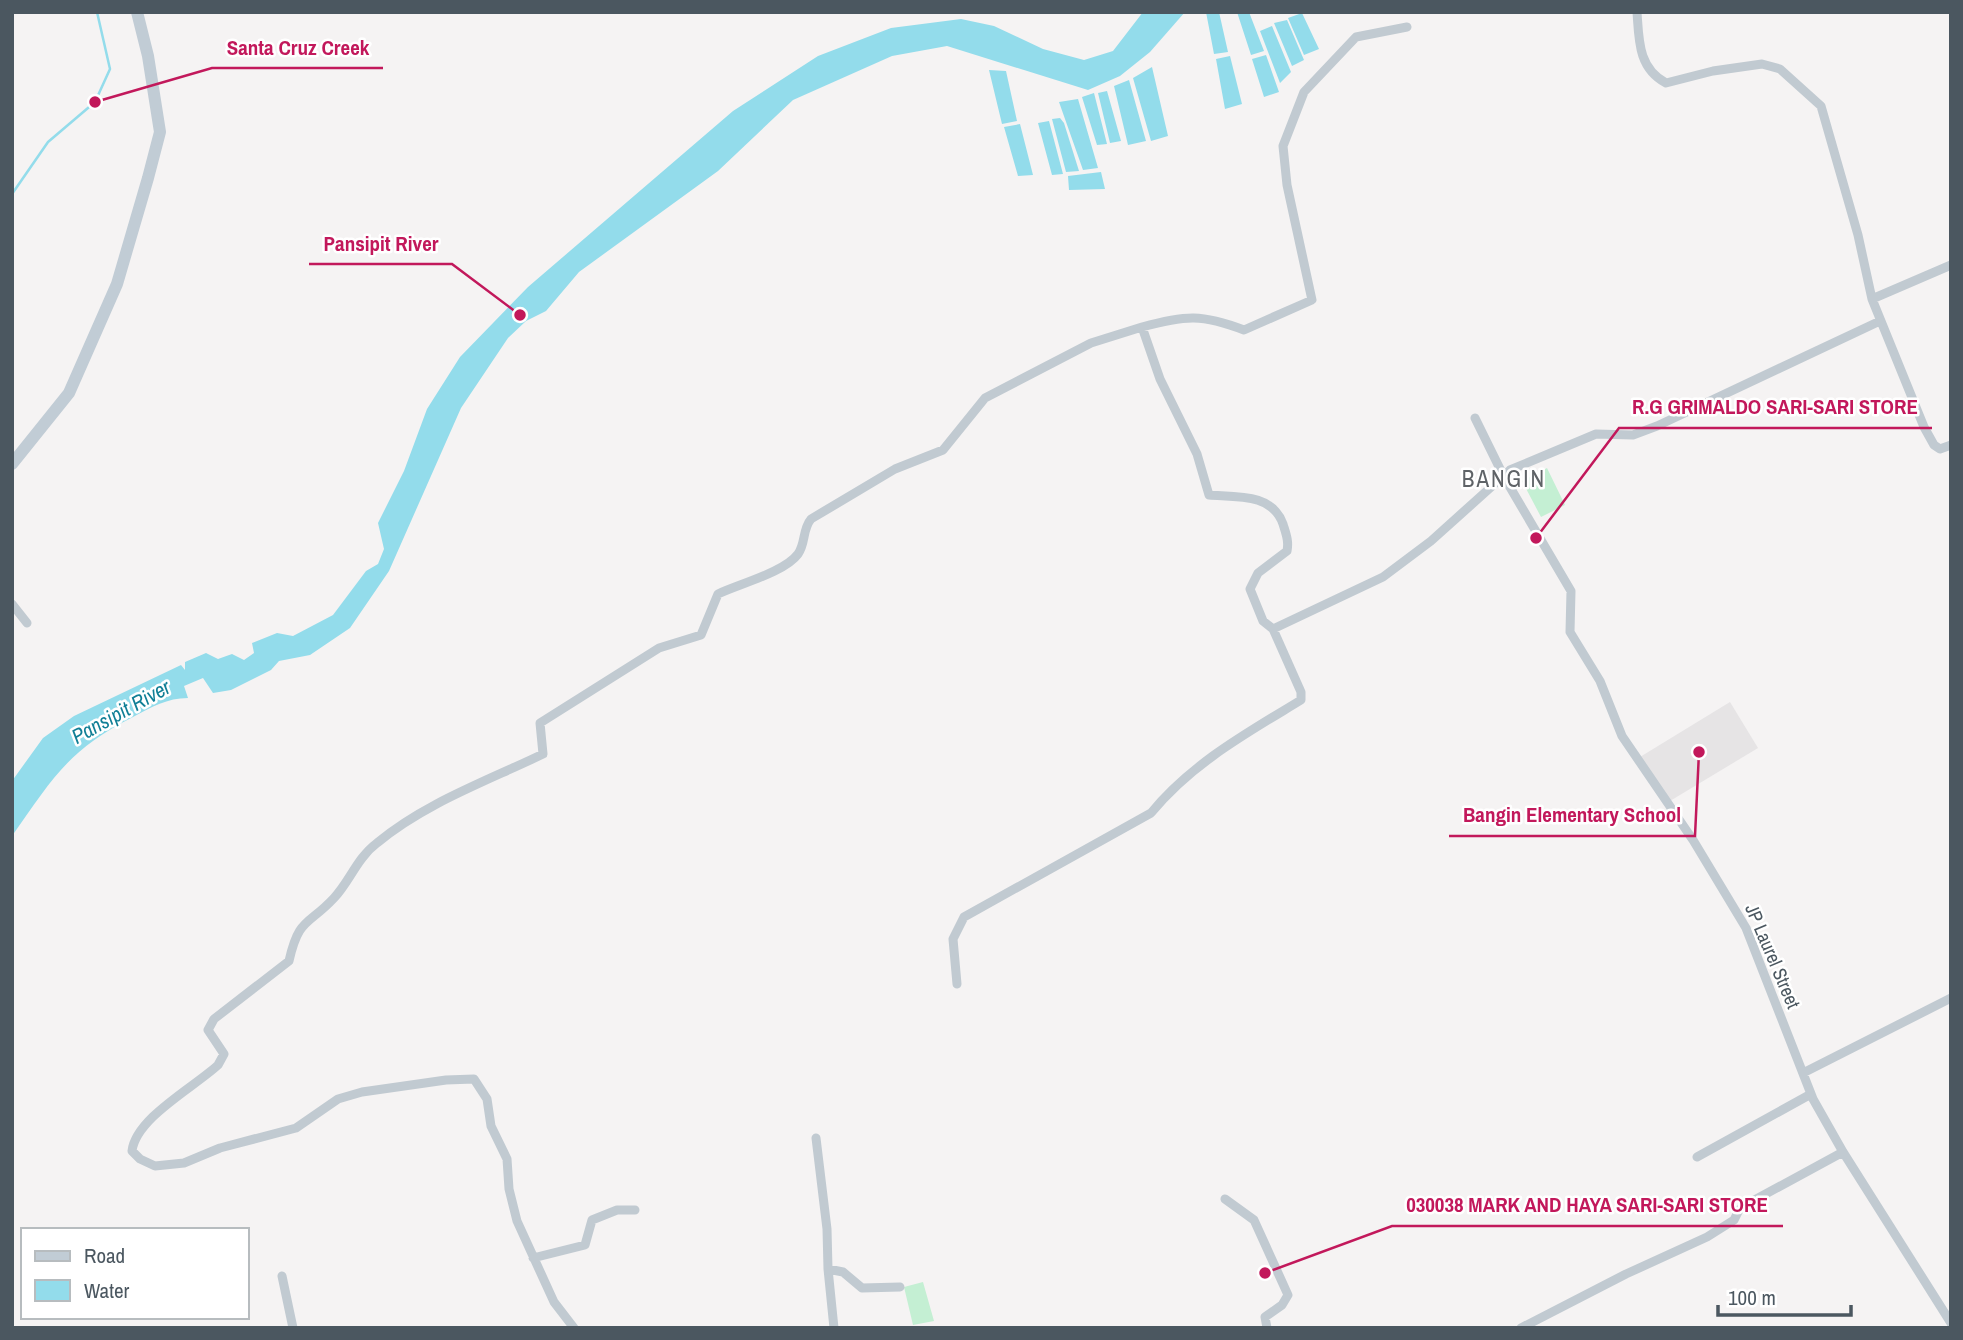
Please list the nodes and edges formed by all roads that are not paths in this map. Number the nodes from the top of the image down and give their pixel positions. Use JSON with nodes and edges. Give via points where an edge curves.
{"nodes":[{"id":1,"x":137,"y":12,"type":"edge"},
{"id":2,"x":1637,"y":12,"type":"edge"},
{"id":3,"x":1407,"y":27,"type":"dead end"},
{"id":4,"x":1951,"y":265,"type":"edge"},
{"id":5,"x":1872,"y":299,"type":"junction"},
{"id":6,"x":1881,"y":321,"type":"junction"},
{"id":7,"x":1142,"y":327,"type":"junction"},
{"id":8,"x":1475,"y":418,"type":"dead end"},
{"id":9,"x":1951,"y":445,"type":"edge"},
{"id":10,"x":12,"y":464,"type":"edge"},
{"id":11,"x":1504,"y":477,"type":"junction"},
{"id":12,"x":12,"y":604,"type":"edge"},
{"id":13,"x":27,"y":623,"type":"dead end"},
{"id":14,"x":1273,"y":629,"type":"junction"},
{"id":15,"x":957,"y":984,"type":"dead end"},
{"id":16,"x":1951,"y":998,"type":"edge"},
{"id":17,"x":1803,"y":1073,"type":"junction"},
{"id":18,"x":1811,"y":1094,"type":"junction"},
{"id":19,"x":816,"y":1138,"type":"dead end"},
{"id":20,"x":1843,"y":1152,"type":"junction"},
{"id":21,"x":1697,"y":1157,"type":"dead end"},
{"id":22,"x":1226,"y":1199,"type":"dead end"},
{"id":23,"x":635,"y":1210,"type":"dead end"},
{"id":24,"x":533,"y":1258,"type":"junction"},
{"id":25,"x":828,"y":1269,"type":"junction"},
{"id":26,"x":282,"y":1276,"type":"dead end"},
{"id":27,"x":900,"y":1287,"type":"dead end"},
{"id":28,"x":1951,"y":1323,"type":"edge"},
{"id":29,"x":293,"y":1328,"type":"edge"},
{"id":30,"x":573,"y":1328,"type":"edge"},
{"id":31,"x":834,"y":1328,"type":"edge"},
{"id":32,"x":1267,"y":1328,"type":"edge"},
{"id":33,"x":1521,"y":1328,"type":"edge"}],
"edges":[{"from":1,"to":10,"type":"main road","via":[[160,132],[148,178],[117,284],[69,393]]},
{"from":2,"to":5,"type":"street","via":[[1645,63],[1653,76],[1666,83],[1762,64],[1780,69],[1821,106]]},
{"from":3,"to":7,"type":"street","via":[[1356,37],[1304,92],[1283,146],[1312,300],[1244,330],[1212,317],[1175,318]]},
{"from":4,"to":5,"type":"street"},
{"from":5,"to":6,"type":"street"},
{"from":6,"to":9,"type":"street","via":[[1929,436],[1940,449]]},
{"from":6,"to":11,"type":"street","via":[[1657,426],[1633,435],[1596,434],[1531,459]]},
{"from":7,"to":14,"type":"street","via":[[1160,379],[1197,454],[1209,495],[1262,499],[1279,514],[1289,542],[1287,551],[1258,573],[1250,589],[1263,621]]},
{"from":7,"to":24,"type":"street","via":[[1091,344],[985,398],[943,450],[895,469],[811,519],[804,527],[798,554],[787,563],[718,594],[701,635],[659,648],[540,723],[543,754],[440,802],[376,843],[332,900],[302,923],[293,938],[289,961],[214,1019],[208,1030],[224,1054],[218,1065],[142,1125],[133,1140],[132,1151],[155,1166],[184,1163],[220,1148],[296,1128],[338,1099],[362,1092],[474,1079],[487,1099],[491,1126],[507,1159],[517,1221]]},
{"from":8,"to":11,"type":"street","name":"JP Laurel Street"},
{"from":11,"to":14,"type":"street","via":[[1383,577]]},
{"from":11,"to":17,"type":"street","name":"JP Laurel Street","via":[[1571,592],[1570,632],[1600,681],[1622,736],[1746,928]]},
{"from":12,"to":13,"type":"street"},
{"from":14,"to":15,"type":"street","via":[[1301,699],[1216,752],[1171,788],[1151,813],[964,917],[953,939]]},
{"from":16,"to":17,"type":"street"},
{"from":17,"to":18,"type":"street","name":"JP Laurel Street"},
{"from":18,"to":20,"type":"street","name":"JP Laurel Street"},
{"from":18,"to":21,"type":"street"},
{"from":19,"to":25,"type":"street"},
{"from":20,"to":28,"type":"street","name":"JP Laurel Street"},
{"from":20,"to":33,"type":"street","via":[[1749,1203],[1734,1220],[1706,1237]]},
{"from":22,"to":32,"type":"street","via":[[1254,1220],[1288,1295],[1265,1317]]},
{"from":23,"to":24,"type":"street","via":[[617,1210],[592,1220],[585,1245]]},
{"from":24,"to":30,"type":"street","via":[[554,1302]]},
{"from":25,"to":27,"type":"street","via":[[843,1272],[862,1288]]},
{"from":25,"to":31,"type":"street"},
{"from":26,"to":29,"type":"street"}]}
